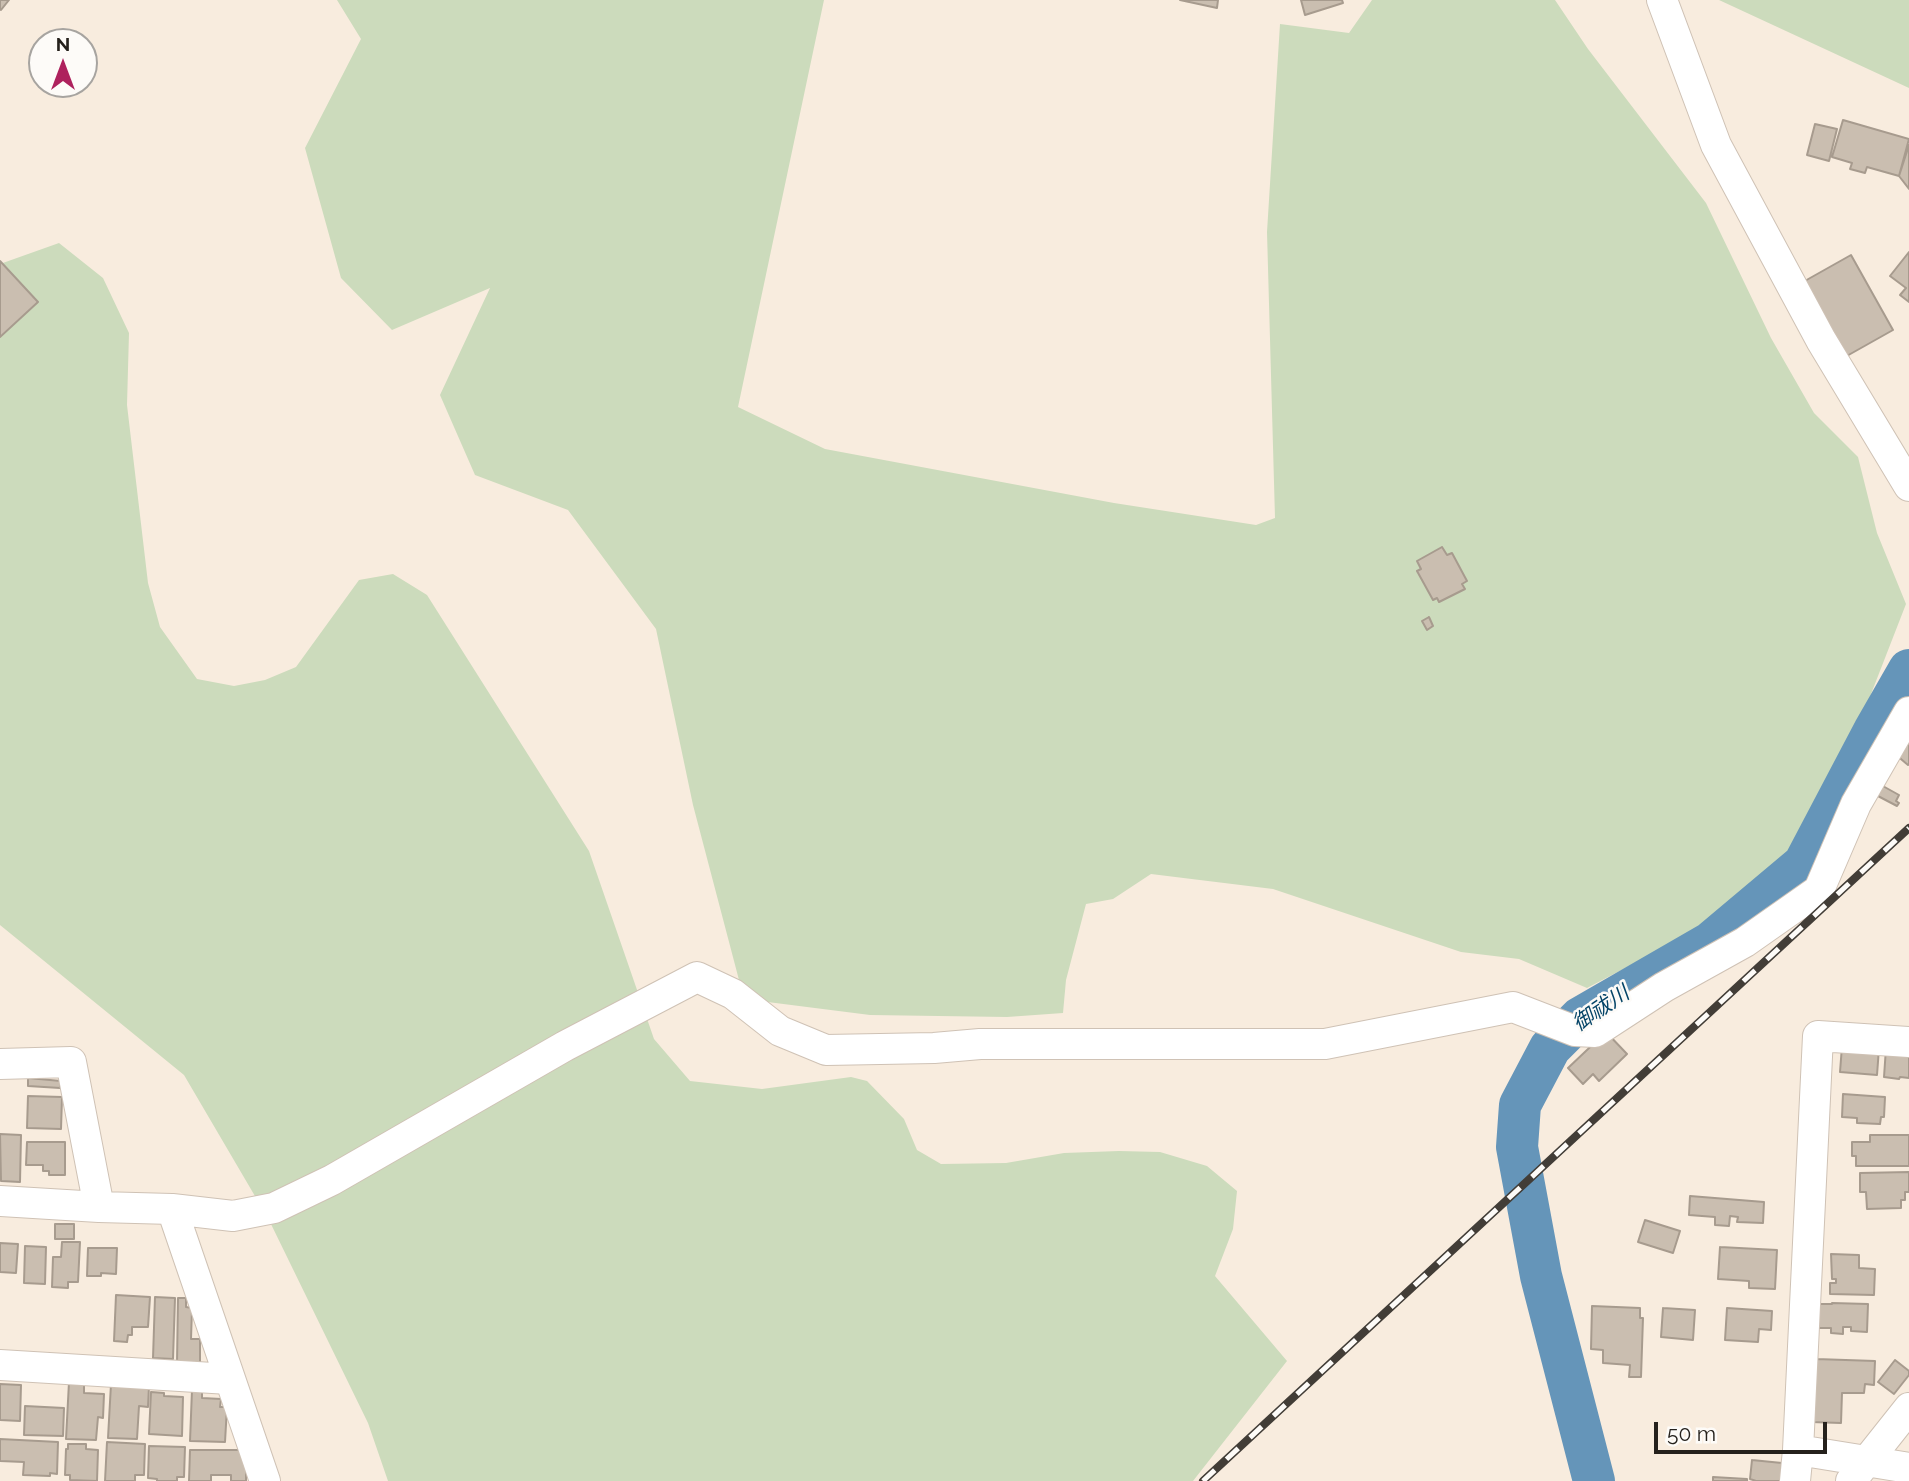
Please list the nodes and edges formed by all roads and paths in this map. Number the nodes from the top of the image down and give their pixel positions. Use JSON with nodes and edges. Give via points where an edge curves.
{"nodes":[{"id":1,"x":1662,"y":0,"type":"edge"},
{"id":2,"x":1909,"y":486,"type":"edge"},
{"id":3,"x":1909,"y":712,"type":"edge"},
{"id":4,"x":1909,"y":1042,"type":"edge"},
{"id":5,"x":0,"y":1064,"type":"edge"},
{"id":6,"x":0,"y":1201,"type":"edge"},
{"id":7,"x":99,"y":1207,"type":"junction"},
{"id":8,"x":172,"y":1209,"type":"junction"},
{"id":9,"x":0,"y":1365,"type":"edge"},
{"id":10,"x":229,"y":1379,"type":"junction"},
{"id":11,"x":1909,"y":1408,"type":"edge"},
{"id":12,"x":1798,"y":1450,"type":"junction"},
{"id":13,"x":1909,"y":1468,"type":"edge"},
{"id":14,"x":1859,"y":1471,"type":"edge"},
{"id":15,"x":265,"y":1481,"type":"edge"},
{"id":16,"x":1795,"y":1481,"type":"edge"}],
"edges":[{"from":1,"to":2,"type":"street","via":[[1716,145],[1821,340]]},
{"from":3,"to":8,"type":"street","via":[[1856,804],[1819,890],[1745,942],[1595,1032],[1566,1028],[1513,1007],[1325,1044],[980,1044],[826,1050],[780,1031],[733,994],[698,977],[274,1208],[233,1216]]},
{"from":4,"to":12,"type":"street","via":[[1818,1036]]},
{"from":5,"to":7,"type":"street","via":[[71,1062]]},
{"from":6,"to":7,"type":"street"},
{"from":7,"to":8,"type":"street"},
{"from":8,"to":10,"type":"street"},
{"from":9,"to":10,"type":"street"},
{"from":10,"to":15,"type":"street"},
{"from":11,"to":14,"type":"street"},
{"from":12,"to":14,"type":"street"},
{"from":12,"to":16,"type":"street"},
{"from":13,"to":14,"type":"street"}]}
